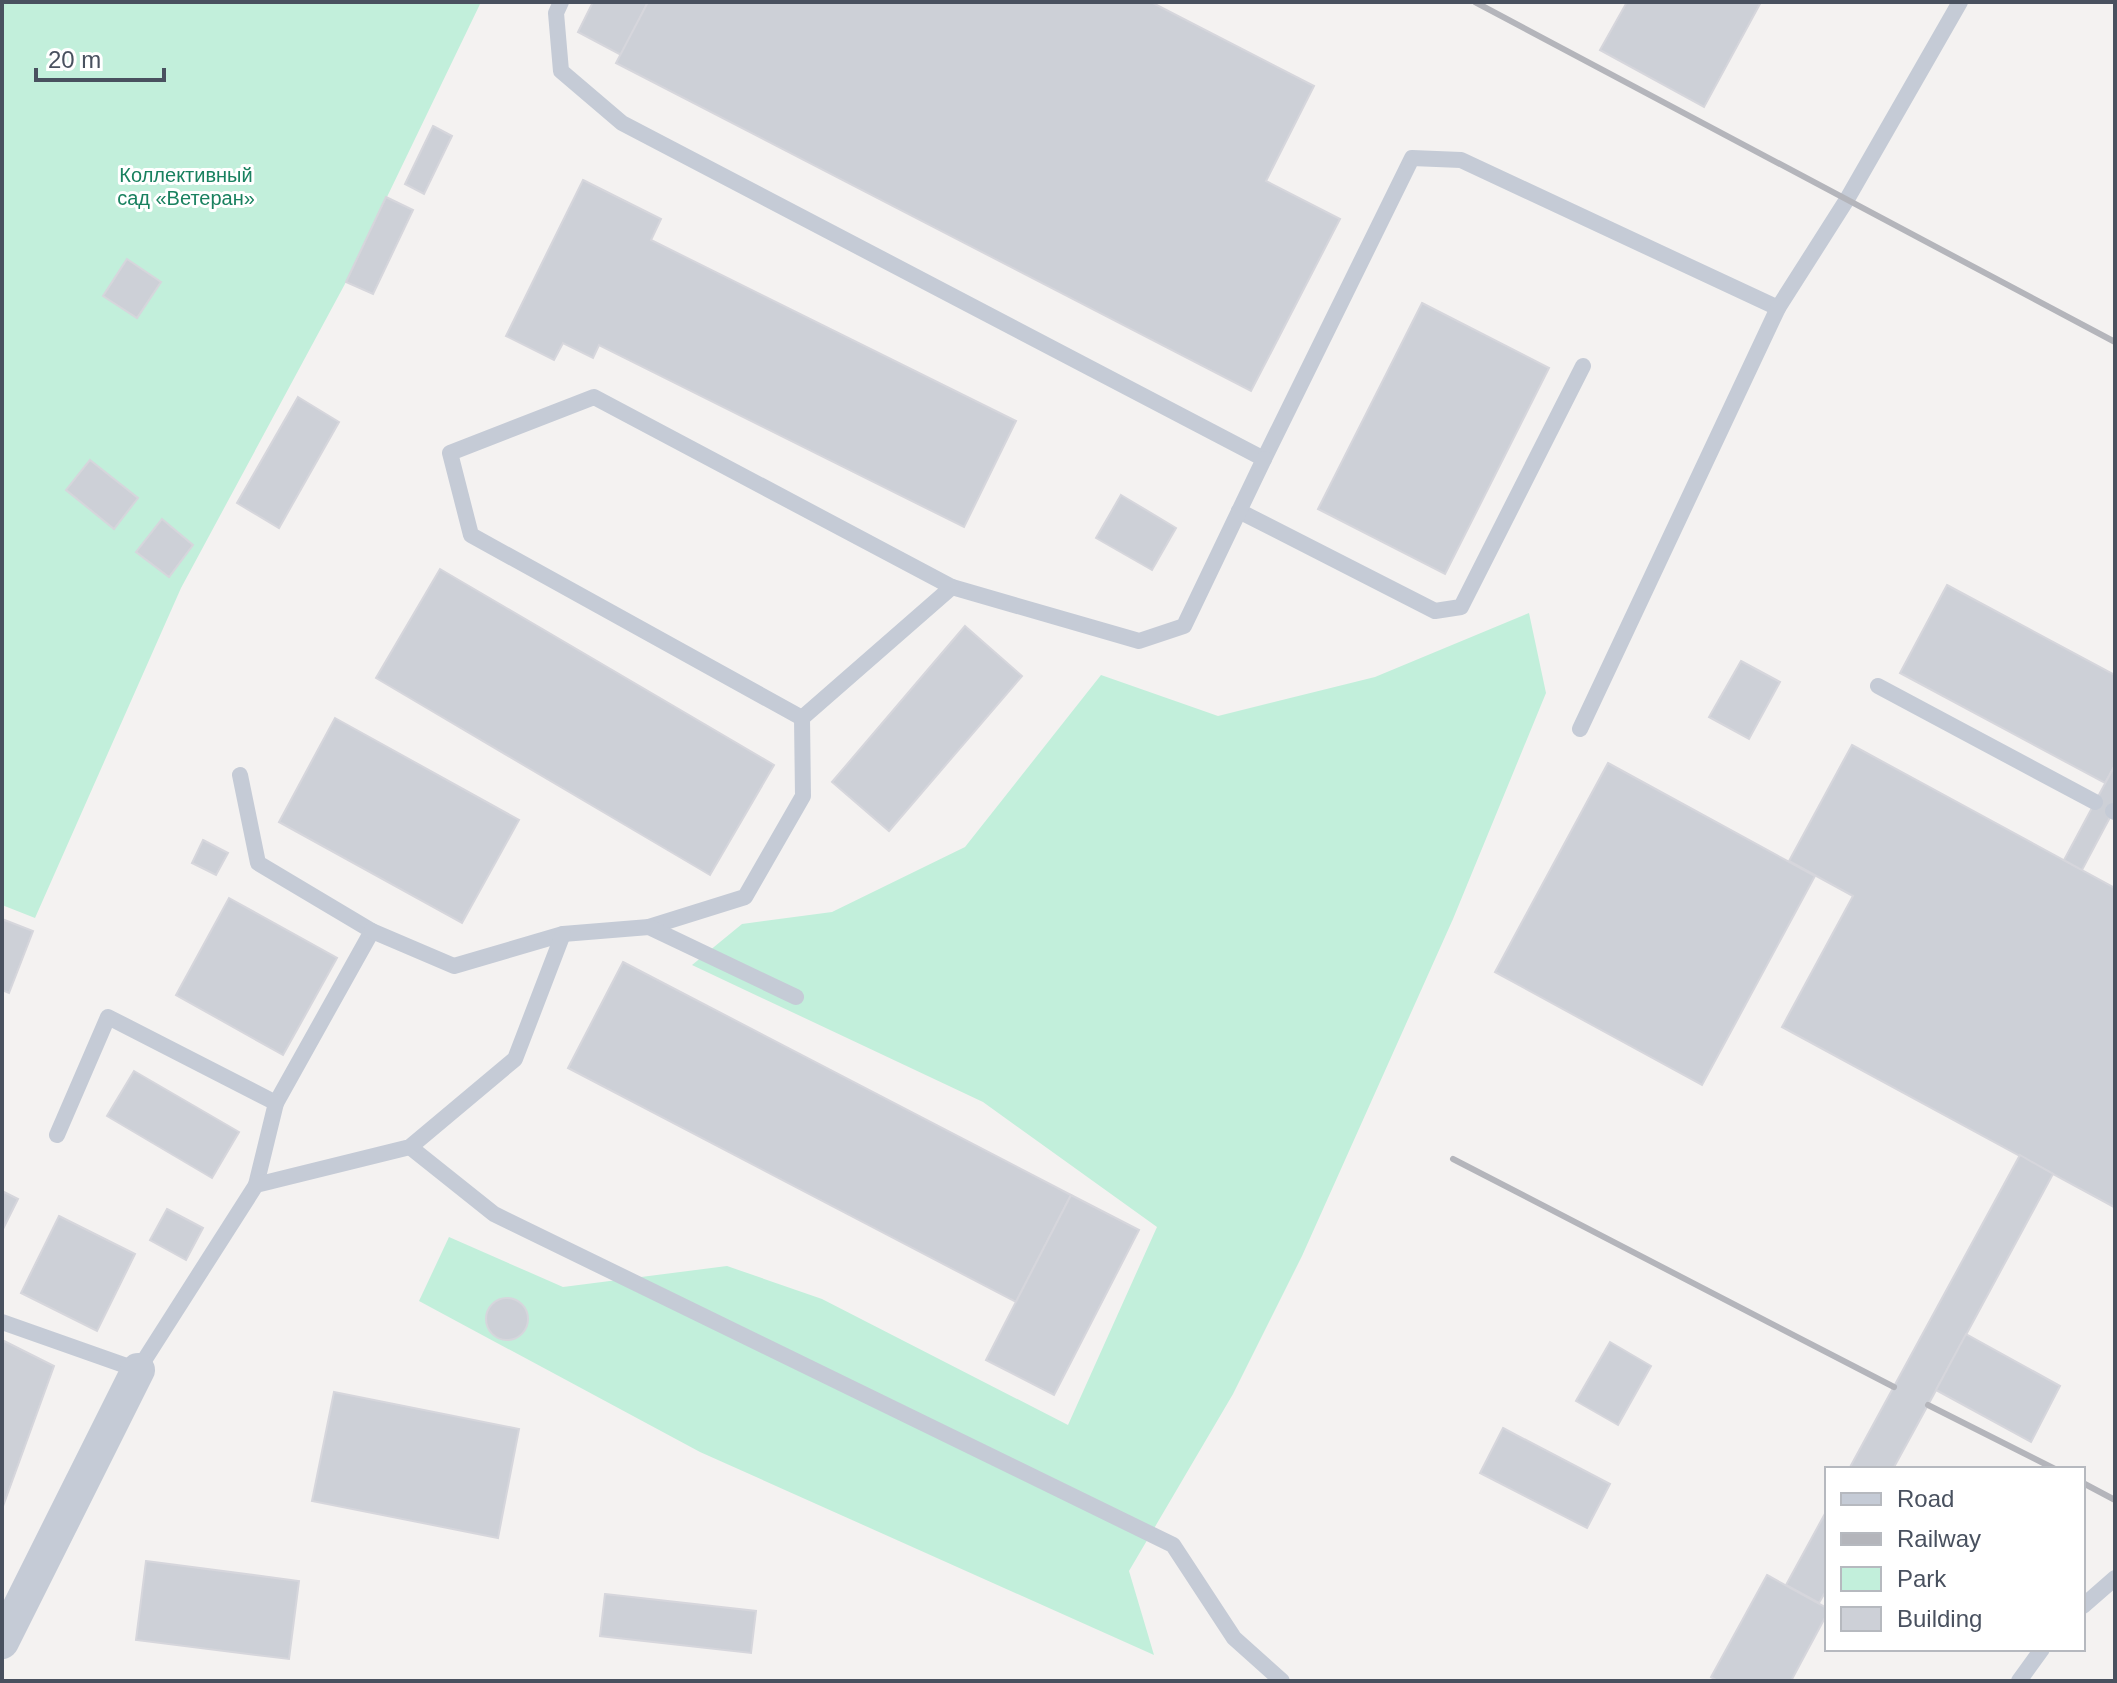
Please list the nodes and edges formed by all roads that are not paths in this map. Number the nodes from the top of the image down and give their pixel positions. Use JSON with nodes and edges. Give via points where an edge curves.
{"nodes":[{"id":1,"x":561,"y":2,"type":"edge"},
{"id":2,"x":1960,"y":2,"type":"edge"},
{"id":3,"x":1778,"y":308,"type":"junction"},
{"id":4,"x":1583,"y":366,"type":"dead end"},
{"id":5,"x":1264,"y":459,"type":"junction"},
{"id":6,"x":1239,"y":511,"type":"junction"},
{"id":7,"x":952,"y":587,"type":"junction"},
{"id":8,"x":1878,"y":686,"type":"dead end"},
{"id":9,"x":802,"y":718,"type":"junction"},
{"id":10,"x":1580,"y":729,"type":"dead end"},
{"id":11,"x":240,"y":775,"type":"dead end"},
{"id":12,"x":2095,"y":802,"type":"dead end"},
{"id":13,"x":649,"y":927,"type":"junction"},
{"id":14,"x":372,"y":931,"type":"junction"},
{"id":15,"x":563,"y":934,"type":"junction"},
{"id":16,"x":796,"y":997,"type":"dead end"},
{"id":17,"x":276,"y":1103,"type":"junction"},
{"id":18,"x":57,"y":1135,"type":"dead end"},
{"id":19,"x":410,"y":1147,"type":"junction"},
{"id":20,"x":256,"y":1185,"type":"junction"},
{"id":21,"x":2,"y":1322,"type":"edge"},
{"id":22,"x":138,"y":1370,"type":"junction"},
{"id":23,"x":2115,"y":1578,"type":"edge"},
{"id":24,"x":2085,"y":1604,"type":"edge"},
{"id":25,"x":2,"y":1642,"type":"edge"},
{"id":26,"x":2041,"y":1651,"type":"edge"},
{"id":27,"x":1282,"y":1681,"type":"edge"},
{"id":28,"x":2019,"y":1681,"type":"edge"}],
"edges":[{"from":1,"to":5,"type":"lane","via":[[556,13],[561,71],[622,123]]},
{"from":2,"to":3,"type":"lane"},
{"from":3,"to":5,"type":"lane","via":[[1461,160],[1412,158]]},
{"from":3,"to":10,"type":"lane"},
{"from":4,"to":6,"type":"lane","via":[[1461,607],[1435,611]]},
{"from":5,"to":6,"type":"lane"},
{"from":6,"to":7,"type":"lane","via":[[1184,626],[1139,641]]},
{"from":7,"to":9,"type":"lane"},
{"from":7,"to":9,"type":"lane","via":[[594,397],[450,453],[471,535]]},
{"from":8,"to":12,"type":"lane"},
{"from":9,"to":13,"type":"lane","via":[[803,796],[745,897]]},
{"from":11,"to":14,"type":"lane","via":[[258,863]]},
{"from":13,"to":15,"type":"lane"},
{"from":13,"to":16,"type":"lane"},
{"from":14,"to":15,"type":"lane","via":[[454,966]]},
{"from":14,"to":17,"type":"lane"},
{"from":15,"to":19,"type":"lane","via":[[515,1059]]},
{"from":17,"to":18,"type":"lane","via":[[108,1017]]},
{"from":17,"to":20,"type":"lane"},
{"from":19,"to":20,"type":"lane"},
{"from":19,"to":27,"type":"lane","via":[[494,1214],[1173,1545],[1234,1638]]},
{"from":20,"to":22,"type":"lane"},
{"from":21,"to":22,"type":"lane"},
{"from":22,"to":25,"type":"street"},
{"from":23,"to":24,"type":"lane"},
{"from":26,"to":28,"type":"lane"}]}
